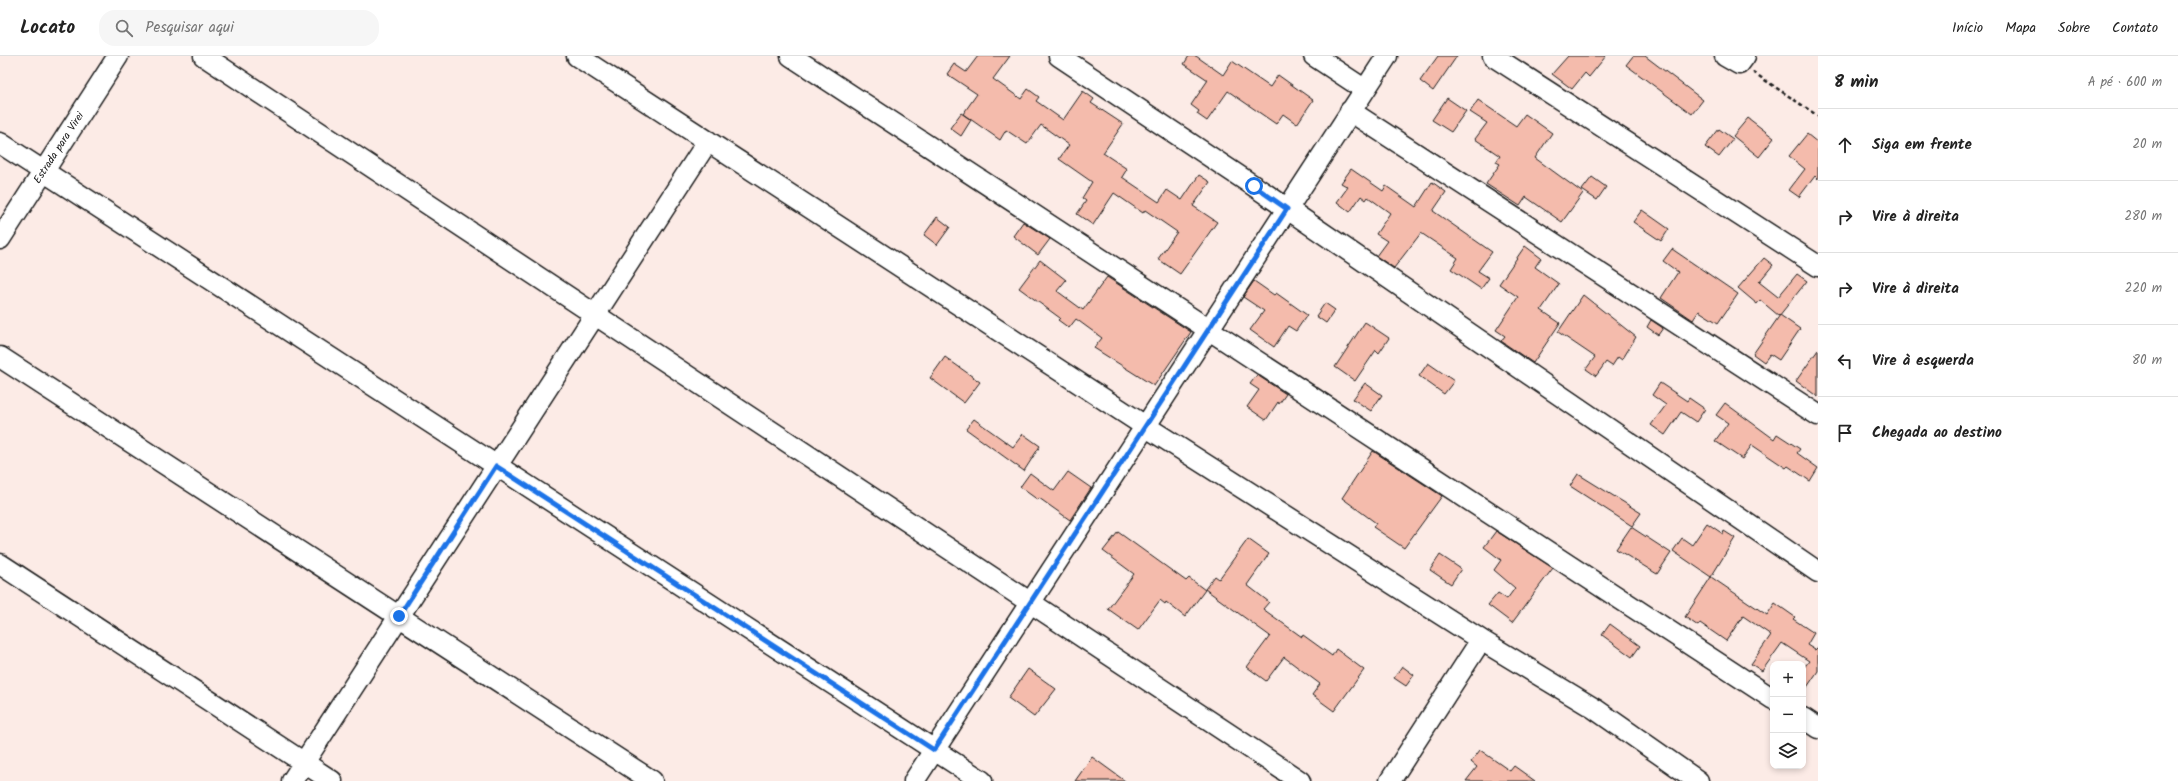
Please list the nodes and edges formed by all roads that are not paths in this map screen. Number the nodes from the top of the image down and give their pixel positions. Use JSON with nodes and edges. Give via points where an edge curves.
{"nodes":[{"id":1,"x":118,"y":56,"type":"edge"},
{"id":2,"x":204,"y":56,"type":"edge"},
{"id":3,"x":577,"y":56,"type":"edge"},
{"id":4,"x":792,"y":56,"type":"edge"},
{"id":5,"x":1059,"y":56,"type":"edge"},
{"id":6,"x":1314,"y":56,"type":"edge"},
{"id":7,"x":1387,"y":56,"type":"edge"},
{"id":8,"x":1493,"y":56,"type":"edge"},
{"id":9,"x":1364,"y":89,"type":"junction"},
{"id":10,"x":1350,"y":111,"type":"junction"},
{"id":11,"x":708,"y":141,"type":"junction"},
{"id":12,"x":0,"y":143,"type":"edge"},
{"id":13,"x":43,"y":172,"type":"junction"},
{"id":14,"x":1287,"y":209,"type":"junction"},
{"id":15,"x":0,"y":239,"type":"edge"},
{"id":16,"x":1818,"y":266,"type":"edge"},
{"id":17,"x":595,"y":314,"type":"junction"},
{"id":18,"x":1209,"y":329,"type":"junction"},
{"id":19,"x":0,"y":357,"type":"edge"},
{"id":20,"x":1818,"y":415,"type":"edge"},
{"id":21,"x":1145,"y":426,"type":"junction"},
{"id":22,"x":496,"y":466,"type":"junction"},
{"id":23,"x":0,"y":564,"type":"edge"},
{"id":24,"x":1818,"y":572,"type":"edge"},
{"id":25,"x":1030,"y":603,"type":"junction"},
{"id":26,"x":399,"y":616,"type":"junction"},
{"id":27,"x":1481,"y":640,"type":"junction"},
{"id":28,"x":1770,"y":697,"type":"edge"},
{"id":29,"x":1806,"y":720,"type":"edge"},
{"id":30,"x":1818,"y":728,"type":"edge"},
{"id":31,"x":934,"y":750,"type":"junction"},
{"id":32,"x":304,"y":763,"type":"junction"},
{"id":33,"x":292,"y":781,"type":"edge"},
{"id":34,"x":332,"y":781,"type":"edge"},
{"id":35,"x":652,"y":781,"type":"edge"},
{"id":36,"x":914,"y":781,"type":"edge"},
{"id":37,"x":982,"y":781,"type":"edge"},
{"id":38,"x":1300,"y":781,"type":"edge"},
{"id":39,"x":1390,"y":781,"type":"edge"},
{"id":40,"x":1698,"y":781,"type":"edge"}],
"edges":[{"from":1,"to":13,"type":"street","name":"Estrada para Virei"},
{"from":2,"to":17,"type":"street"},
{"from":3,"to":11,"type":"street"},
{"from":4,"to":18,"type":"street"},
{"from":5,"to":14,"type":"street"},
{"from":6,"to":9,"type":"street"},
{"from":7,"to":9,"type":"street"},
{"from":8,"to":16,"type":"street"},
{"from":9,"to":10,"type":"street"},
{"from":10,"to":14,"type":"street"},
{"from":10,"to":20,"type":"street"},
{"from":11,"to":17,"type":"street"},
{"from":11,"to":21,"type":"street"},
{"from":12,"to":13,"type":"street"},
{"from":13,"to":15,"type":"street","name":"Estrada para Virei"},
{"from":13,"to":22,"type":"street"},
{"from":14,"to":18,"type":"street"},
{"from":14,"to":24,"type":"street"},
{"from":17,"to":22,"type":"street"},
{"from":17,"to":25,"type":"street"},
{"from":18,"to":21,"type":"street"},
{"from":18,"to":28,"type":"street"},
{"from":19,"to":26,"type":"street"},
{"from":21,"to":25,"type":"street"},
{"from":21,"to":27,"type":"street"},
{"from":22,"to":26,"type":"street"},
{"from":22,"to":31,"type":"street"},
{"from":23,"to":32,"type":"street"},
{"from":25,"to":31,"type":"street"},
{"from":25,"to":38,"type":"street"},
{"from":26,"to":32,"type":"street"},
{"from":26,"to":35,"type":"street"},
{"from":27,"to":39,"type":"street"},
{"from":27,"to":40,"type":"street","via":[[1596,709]]},
{"from":29,"to":30,"type":"street"},
{"from":31,"to":36,"type":"street"},
{"from":31,"to":37,"type":"street"},
{"from":32,"to":33,"type":"street"},
{"from":32,"to":34,"type":"street"}]}
